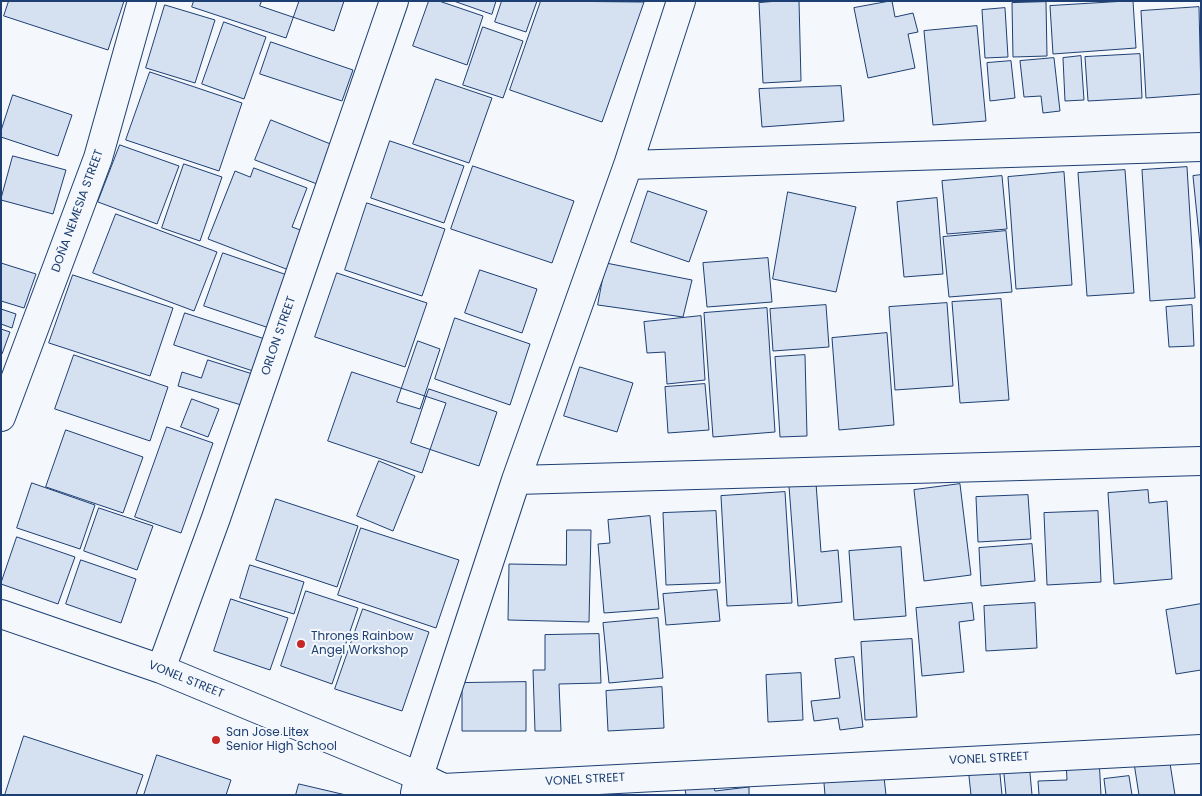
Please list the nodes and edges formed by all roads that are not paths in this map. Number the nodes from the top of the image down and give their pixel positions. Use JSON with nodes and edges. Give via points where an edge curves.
{"nodes":[{"id":1,"x":142,"y":1,"type":"edge"},
{"id":2,"x":394,"y":1,"type":"edge"},
{"id":3,"x":682,"y":1,"type":"edge"},
{"id":4,"x":1201,"y":147,"type":"edge"},
{"id":5,"x":628,"y":165,"type":"junction"},
{"id":6,"x":1,"y":417,"type":"edge"},
{"id":7,"x":1201,"y":461,"type":"edge"},
{"id":8,"x":516,"y":480,"type":"junction"},
{"id":9,"x":1,"y":614,"type":"edge"},
{"id":10,"x":161,"y":669,"type":"junction"},
{"id":11,"x":1201,"y":749,"type":"edge"},
{"id":12,"x":417,"y":785,"type":"edge"}],
"edges":[{"from":1,"to":6,"type":"street","name":"DOÑA NEMESIA STREET","via":[[98,158]]},
{"from":2,"to":10,"type":"street","name":"ORLON STREET"},
{"from":3,"to":5,"type":"street"},
{"from":4,"to":5,"type":"street"},
{"from":5,"to":8,"type":"street"},
{"from":7,"to":8,"type":"street"},
{"from":8,"to":12,"type":"street"},
{"from":9,"to":10,"type":"street","name":"VONEL STREET"},
{"from":10,"to":12,"type":"street","name":"VONEL STREET"},
{"from":11,"to":12,"type":"street","name":"VONEL STREET","via":[[443,788]]}]}
